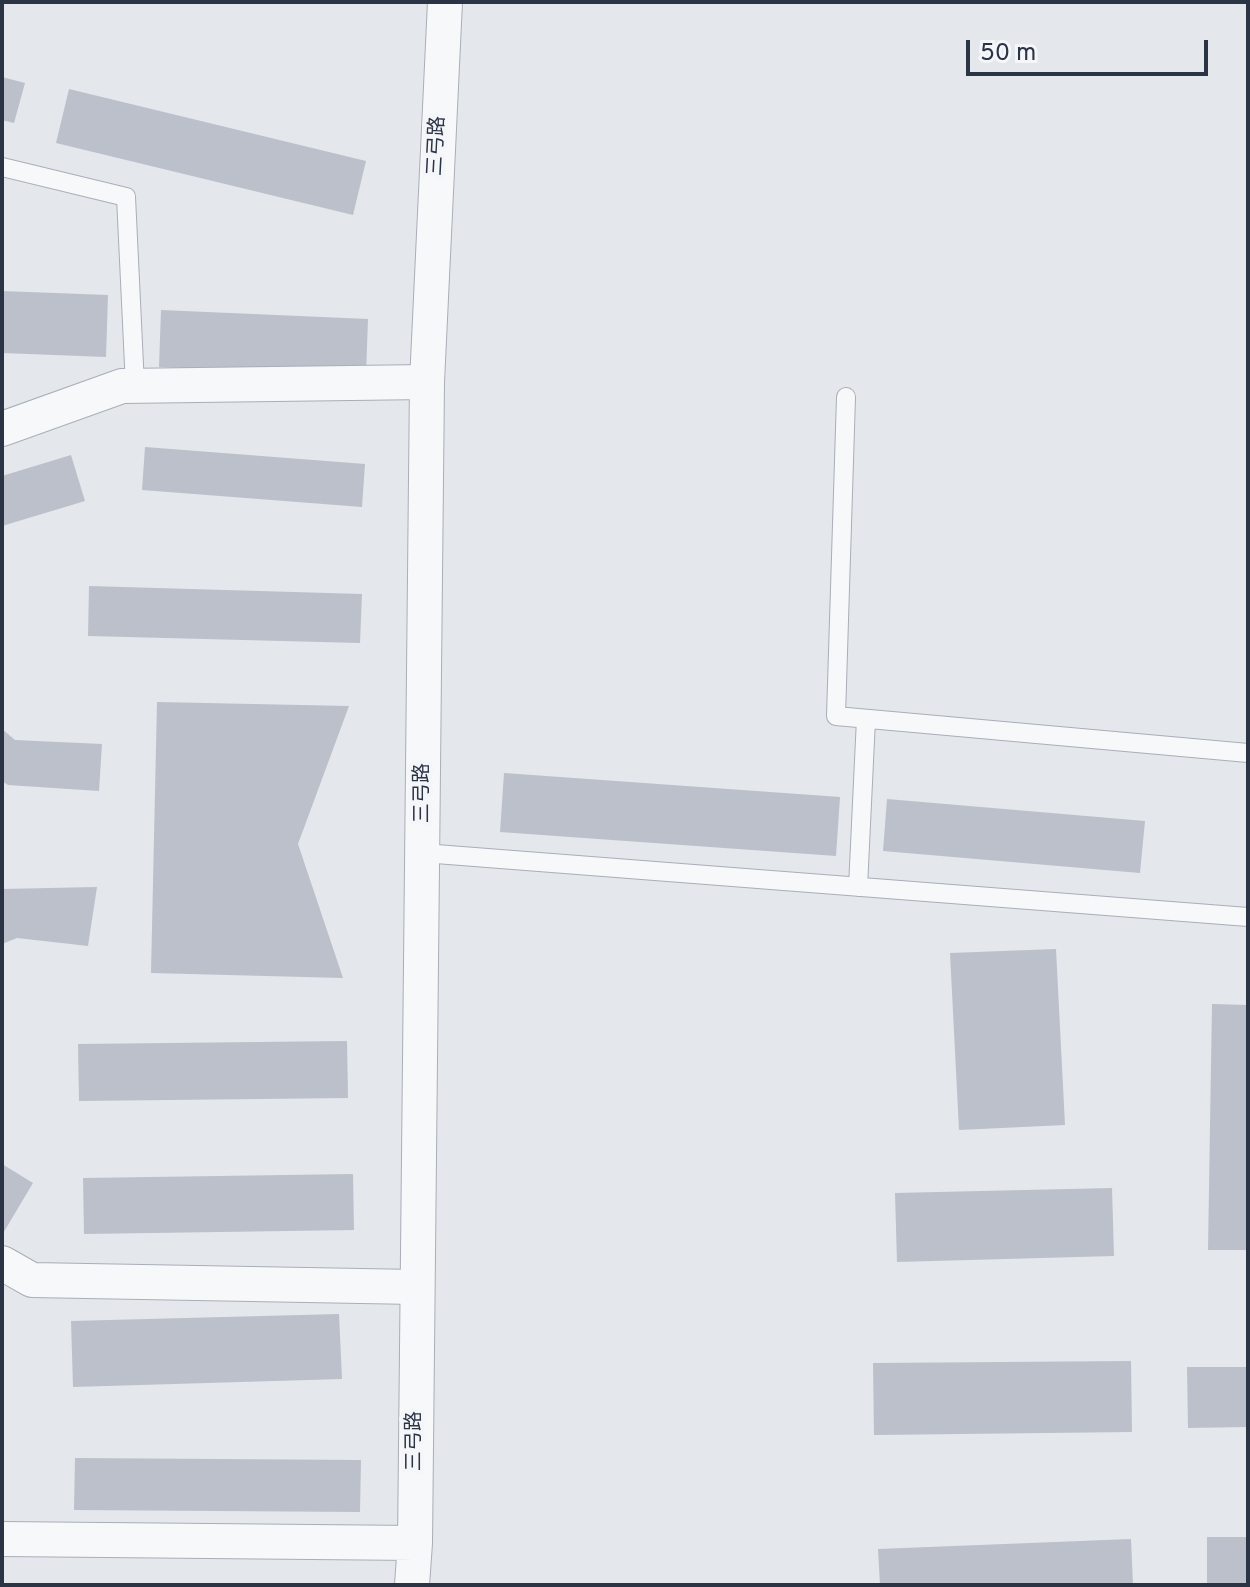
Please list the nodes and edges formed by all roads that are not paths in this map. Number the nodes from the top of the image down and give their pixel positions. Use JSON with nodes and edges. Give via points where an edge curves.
{"nodes":[{"id":1,"x":445,"y":2,"type":"edge"},
{"id":2,"x":2,"y":167,"type":"edge"},
{"id":3,"x":427,"y":382,"type":"junction"},
{"id":4,"x":135,"y":386,"type":"junction"},
{"id":5,"x":846,"y":397,"type":"dead end"},
{"id":6,"x":2,"y":429,"type":"edge"},
{"id":7,"x":866,"y":719,"type":"junction"},
{"id":8,"x":1248,"y":753,"type":"edge"},
{"id":9,"x":423,"y":853,"type":"junction"},
{"id":10,"x":858,"y":887,"type":"junction"},
{"id":11,"x":1248,"y":917,"type":"edge"},
{"id":12,"x":2,"y":1263,"type":"edge"},
{"id":13,"x":416,"y":1287,"type":"junction"},
{"id":14,"x":2,"y":1539,"type":"edge"},
{"id":15,"x":415,"y":1543,"type":"junction"},
{"id":16,"x":412,"y":1585,"type":"edge"}],
"edges":[{"from":1,"to":3,"type":"street","name":"三弓路"},
{"from":2,"to":4,"type":"lane","via":[[126,197]]},
{"from":3,"to":4,"type":"street"},
{"from":3,"to":9,"type":"street","name":"三弓路"},
{"from":4,"to":6,"type":"street"},
{"from":5,"to":7,"type":"lane","via":[[836,716]]},
{"from":7,"to":8,"type":"lane"},
{"from":7,"to":10,"type":"lane"},
{"from":9,"to":10,"type":"lane"},
{"from":9,"to":13,"type":"street","name":"三弓路"},
{"from":10,"to":11,"type":"lane"},
{"from":12,"to":13,"type":"street","via":[[32,1280]]},
{"from":13,"to":15,"type":"street","name":"三弓路"},
{"from":14,"to":15,"type":"street"},
{"from":15,"to":16,"type":"street","name":"三弓路"}]}
